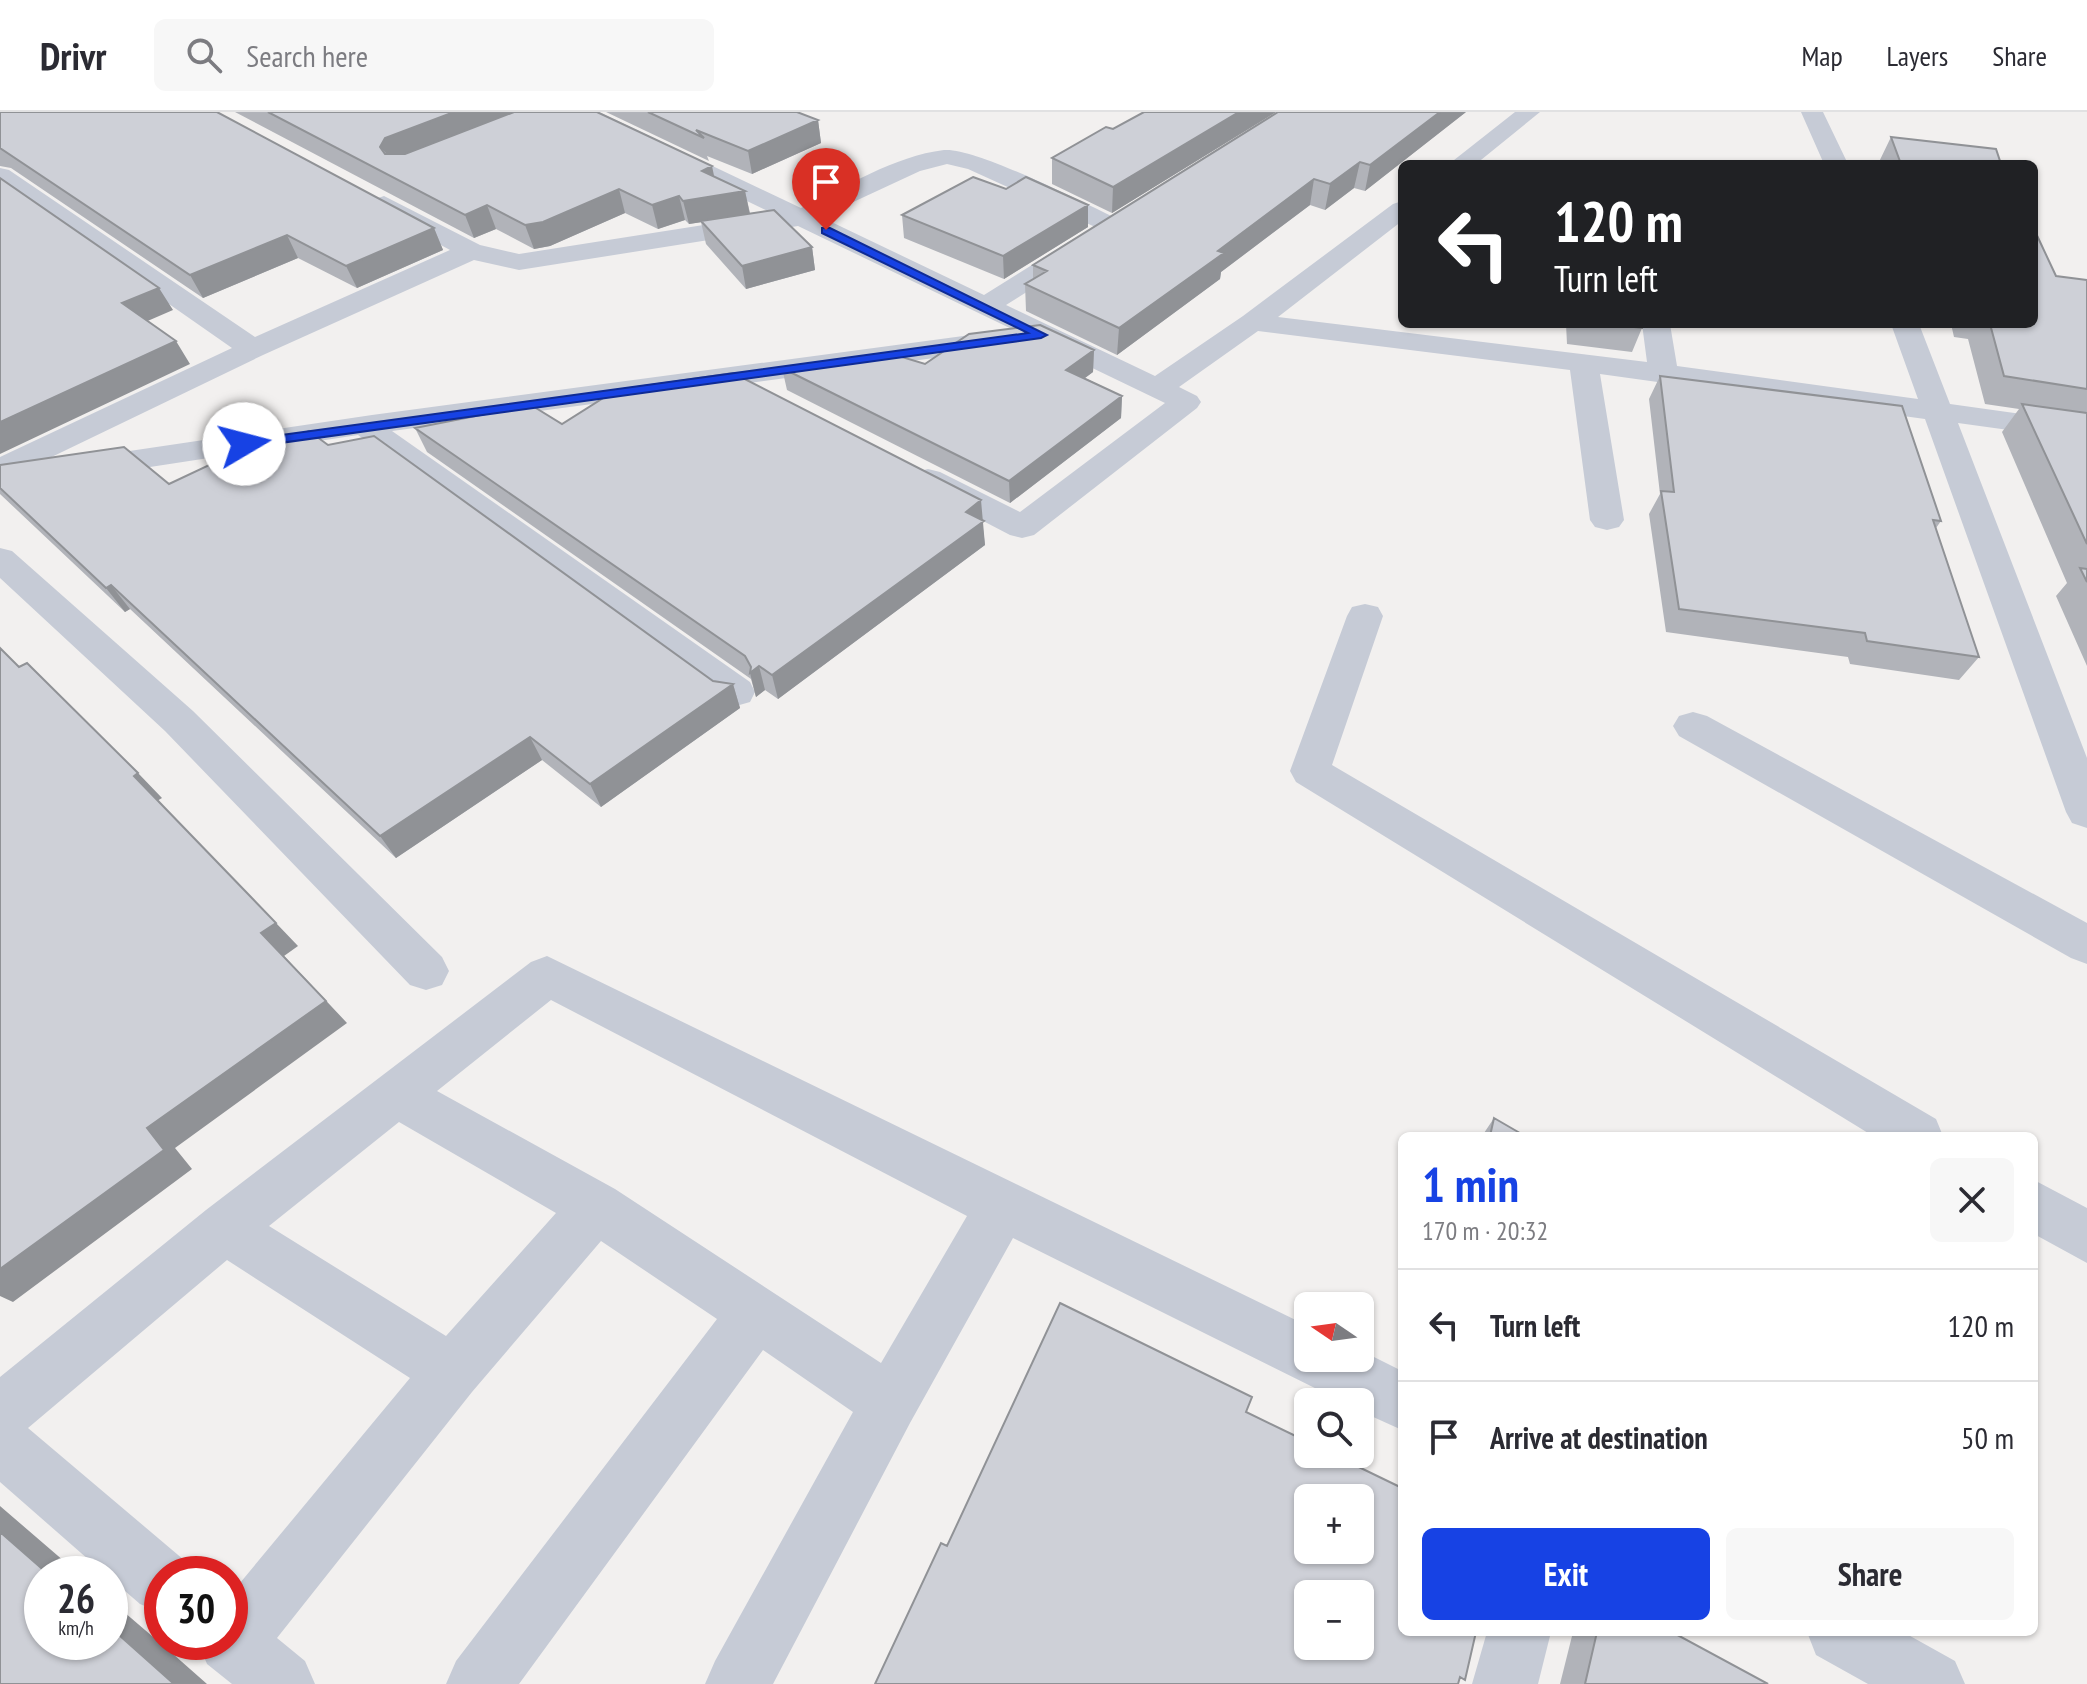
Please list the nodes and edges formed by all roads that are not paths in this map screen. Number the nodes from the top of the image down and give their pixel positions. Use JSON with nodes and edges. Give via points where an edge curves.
{"nodes":[{"id":1,"x":581,"y":112,"type":"edge"},
{"id":2,"x":1529,"y":112,"type":"edge"},
{"id":3,"x":1812,"y":112,"type":"edge"},
{"id":4,"x":1466,"y":160,"type":"edge"},
{"id":5,"x":1834,"y":160,"type":"edge"},
{"id":6,"x":0,"y":175,"type":"edge"},
{"id":7,"x":367,"y":194,"type":"edge"},
{"id":8,"x":1139,"y":209,"type":"edge"},
{"id":9,"x":1398,"y":212,"type":"edge"},
{"id":10,"x":799,"y":218,"type":"junction"},
{"id":11,"x":1113,"y":226,"type":"junction"},
{"id":12,"x":471,"y":251,"type":"junction"},
{"id":13,"x":984,"y":307,"type":"junction"},
{"id":14,"x":1253,"y":322,"type":"junction"},
{"id":15,"x":1657,"y":328,"type":"edge"},
{"id":16,"x":1907,"y":328,"type":"edge"},
{"id":17,"x":1041,"y":335,"type":"junction"},
{"id":18,"x":253,"y":349,"type":"junction"},
{"id":19,"x":1584,"y":364,"type":"junction"},
{"id":20,"x":1663,"y":373,"type":"junction"},
{"id":21,"x":731,"y":377,"type":"junction"},
{"id":22,"x":1157,"y":388,"type":"junction"},
{"id":23,"x":772,"y":398,"type":"edge"},
{"id":24,"x":1939,"y":410,"type":"junction"},
{"id":25,"x":365,"y":426,"type":"junction"},
{"id":26,"x":2087,"y":432,"type":"edge"},
{"id":27,"x":897,"y":463,"type":"edge"},
{"id":28,"x":0,"y":469,"type":"edge"},
{"id":29,"x":0,"y":480,"type":"edge"},
{"id":30,"x":1607,"y":520,"type":"dead end"},
{"id":31,"x":0,"y":559,"type":"edge"},
{"id":32,"x":1365,"y":616,"type":"dead end"},
{"id":33,"x":736,"y":692,"type":"dead end"},
{"id":34,"x":1693,"y":726,"type":"dead end"},
{"id":35,"x":2087,"y":812,"type":"edge"},
{"id":36,"x":2087,"y":945,"type":"edge"},
{"id":37,"x":426,"y":971,"type":"dead end"},
{"id":38,"x":396,"y":1094,"type":"junction"},
{"id":39,"x":1911,"y":1132,"type":"edge"},
{"id":40,"x":1002,"y":1206,"type":"junction"},
{"id":41,"x":596,"y":1207,"type":"junction"},
{"id":42,"x":2038,"y":1207,"type":"edge"},
{"id":43,"x":225,"y":1228,"type":"junction"},
{"id":44,"x":2087,"y":1237,"type":"edge"},
{"id":45,"x":756,"y":1313,"type":"junction"},
{"id":46,"x":1294,"y":1348,"type":"edge"},
{"id":47,"x":452,"y":1372,"type":"junction"},
{"id":48,"x":1343,"y":1372,"type":"edge"},
{"id":49,"x":1398,"y":1399,"type":"edge"},
{"id":50,"x":890,"y":1403,"type":"junction"},
{"id":51,"x":0,"y":1414,"type":"edge"},
{"id":52,"x":0,"y":1443,"type":"edge"},
{"id":53,"x":144,"y":1567,"type":"edge"},
{"id":54,"x":248,"y":1621,"type":"edge"},
{"id":55,"x":1518,"y":1636,"type":"edge"},
{"id":56,"x":1846,"y":1636,"type":"edge"},
{"id":57,"x":248,"y":1656,"type":"edge"},
{"id":58,"x":282,"y":1684,"type":"edge"},
{"id":59,"x":479,"y":1684,"type":"edge"},
{"id":60,"x":738,"y":1684,"type":"edge"},
{"id":61,"x":1505,"y":1684,"type":"edge"},
{"id":62,"x":1932,"y":1684,"type":"edge"}],
"edges":[{"from":1,"to":10,"type":"street"},
{"from":2,"to":4,"type":"street"},
{"from":3,"to":5,"type":"street"},
{"from":6,"to":18,"type":"street"},
{"from":7,"to":12,"type":"street"},
{"from":8,"to":11,"type":"street"},
{"from":9,"to":14,"type":"street"},
{"from":10,"to":11,"type":"street","via":[[911,166],[947,157],[975,163]]},
{"from":10,"to":12,"type":"street","via":[[519,262]]},
{"from":10,"to":13,"type":"street"},
{"from":11,"to":13,"type":"street"},
{"from":12,"to":18,"type":"street"},
{"from":13,"to":17,"type":"street"},
{"from":14,"to":19,"type":"street"},
{"from":14,"to":22,"type":"street"},
{"from":15,"to":20,"type":"street"},
{"from":16,"to":24,"type":"street"},
{"from":17,"to":21,"type":"street"},
{"from":17,"to":22,"type":"street"},
{"from":18,"to":28,"type":"street"},
{"from":19,"to":20,"type":"street"},
{"from":19,"to":30,"type":"street"},
{"from":20,"to":24,"type":"street"},
{"from":21,"to":23,"type":"street"},
{"from":21,"to":25,"type":"street"},
{"from":22,"to":27,"type":"street","via":[[1186,402],[1022,527]]},
{"from":24,"to":26,"type":"street"},
{"from":24,"to":35,"type":"street"},
{"from":25,"to":29,"type":"street"},
{"from":25,"to":33,"type":"street"},
{"from":31,"to":37,"type":"street","via":[[179,721]]},
{"from":32,"to":39,"type":"street","via":[[1310,771]]},
{"from":34,"to":36,"type":"street"},
{"from":38,"to":40,"type":"street","via":[[547,976]]},
{"from":38,"to":41,"type":"street"},
{"from":38,"to":43,"type":"street"},
{"from":40,"to":46,"type":"street"},
{"from":40,"to":50,"type":"street"},
{"from":41,"to":45,"type":"street"},
{"from":41,"to":47,"type":"street"},
{"from":42,"to":44,"type":"street"},
{"from":43,"to":47,"type":"street"},
{"from":43,"to":51,"type":"street"},
{"from":45,"to":50,"type":"street"},
{"from":45,"to":59,"type":"street"},
{"from":47,"to":54,"type":"street"},
{"from":48,"to":49,"type":"street"},
{"from":50,"to":60,"type":"street"},
{"from":52,"to":53,"type":"street"},
{"from":55,"to":61,"type":"street"},
{"from":56,"to":62,"type":"street"},
{"from":57,"to":58,"type":"street"}]}
